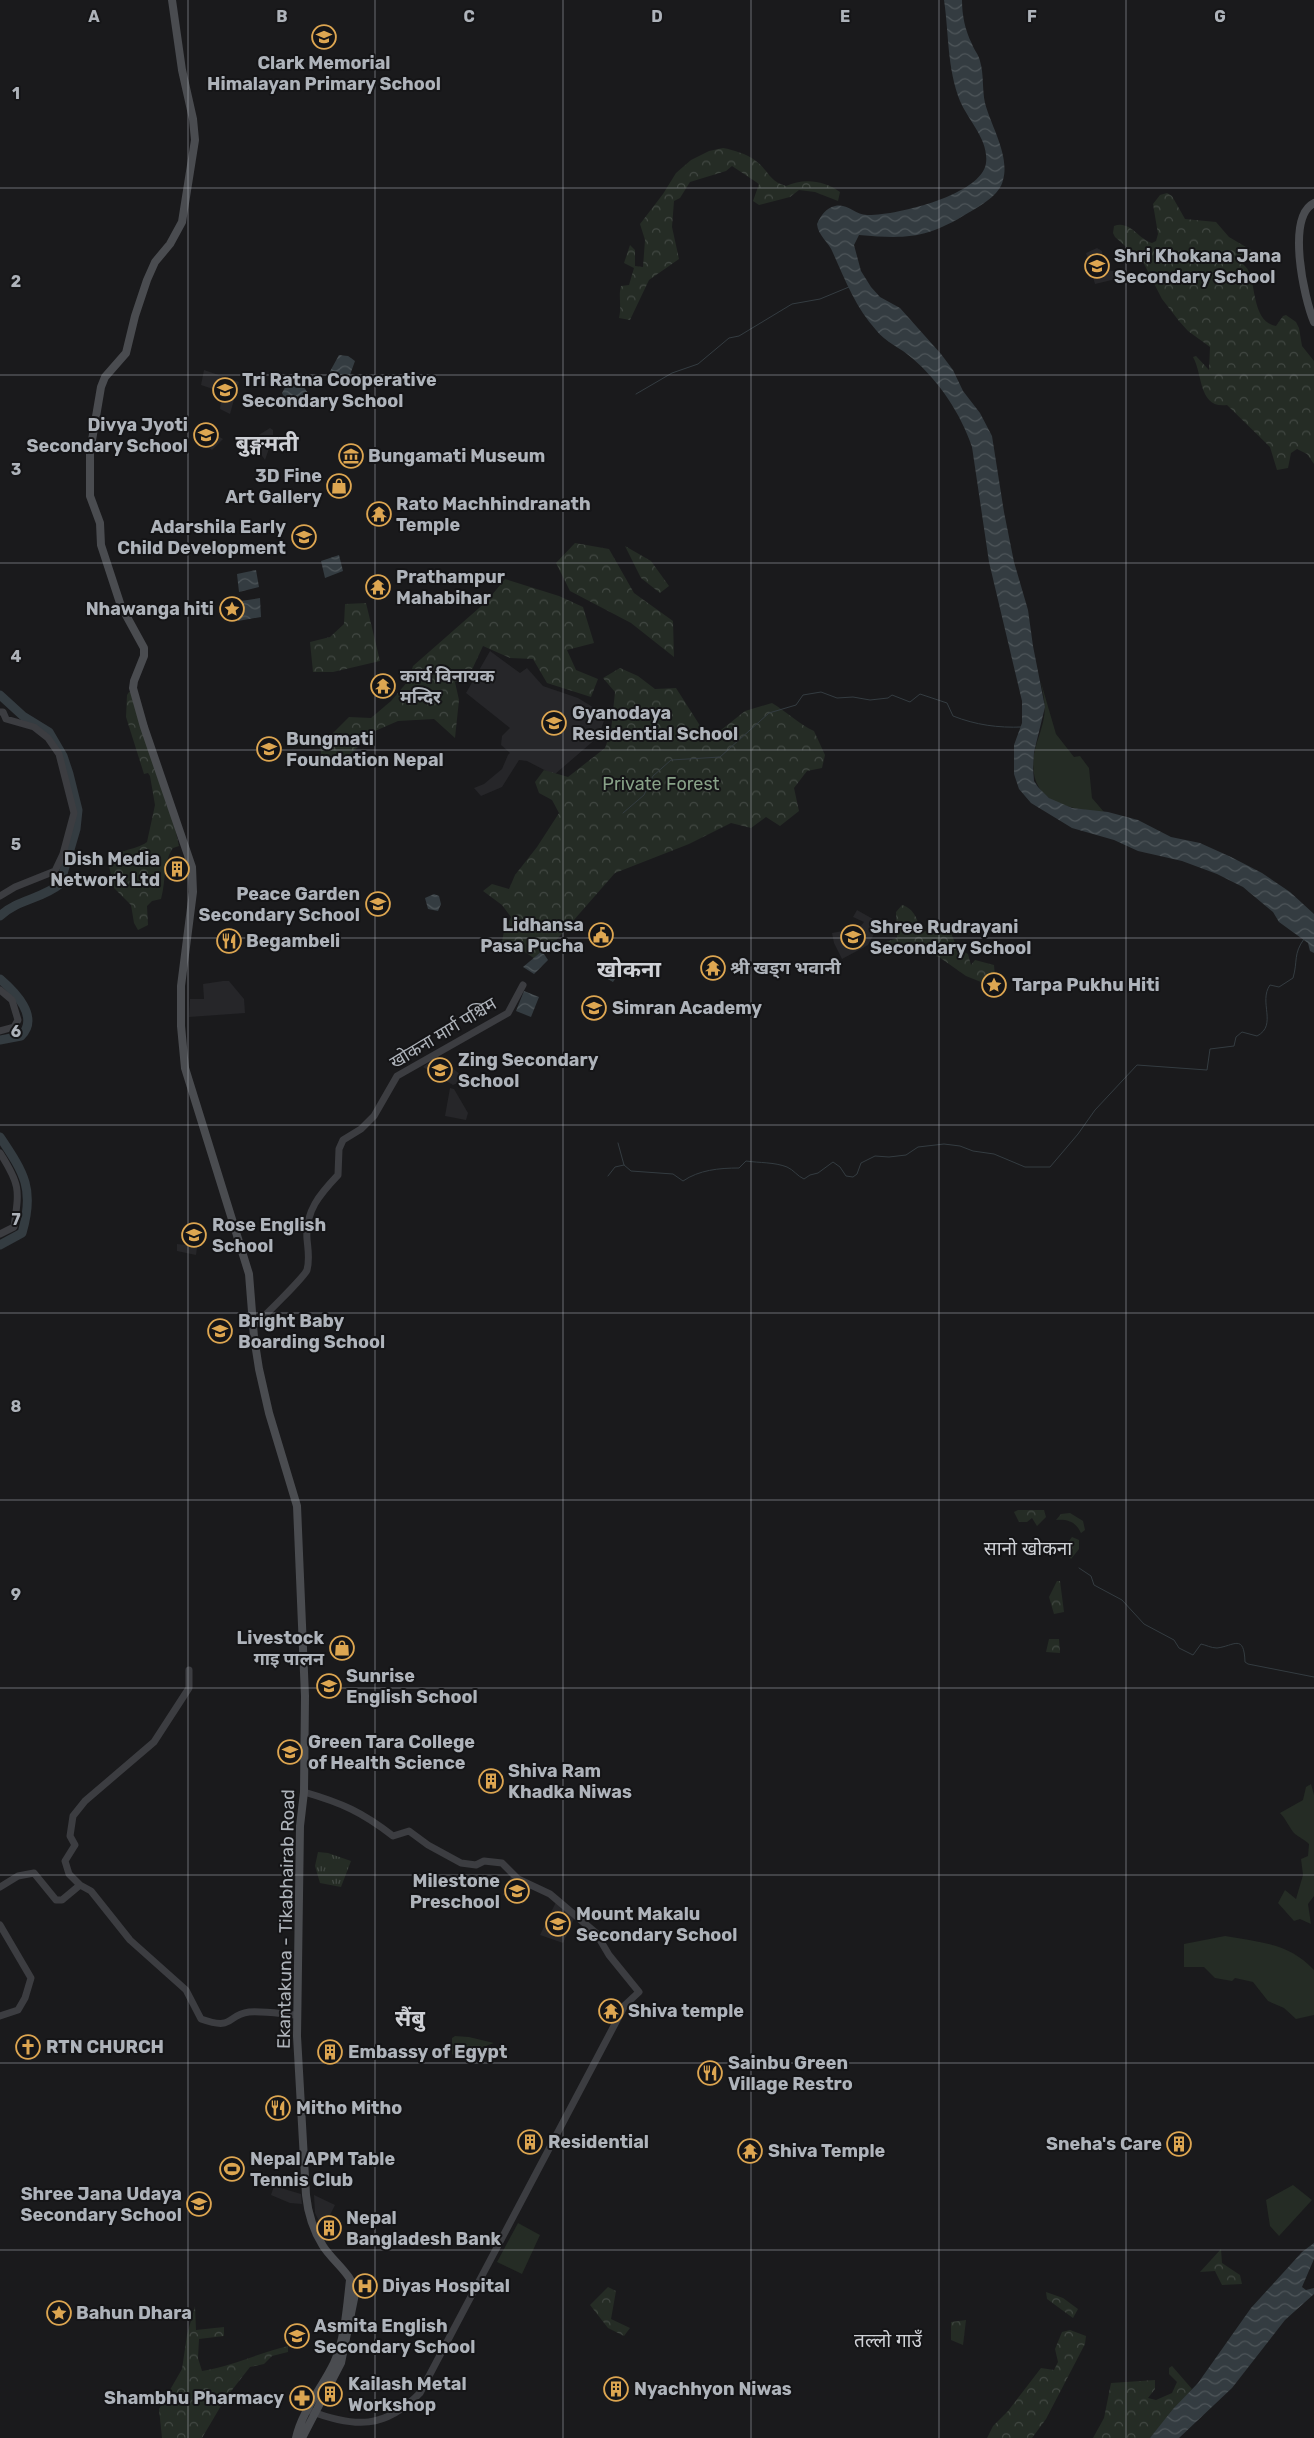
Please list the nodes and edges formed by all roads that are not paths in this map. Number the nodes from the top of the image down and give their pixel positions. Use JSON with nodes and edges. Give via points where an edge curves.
{"nodes":[{"id":1,"x":172,"y":0,"type":"edge"},
{"id":2,"x":1314,"y":203,"type":"edge"},
{"id":3,"x":1314,"y":322,"type":"edge"},
{"id":4,"x":0,"y":712,"type":"edge"},
{"id":5,"x":0,"y":896,"type":"edge"},
{"id":6,"x":523,"y":985,"type":"dead end"},
{"id":7,"x":0,"y":990,"type":"edge"},
{"id":8,"x":0,"y":1032,"type":"edge"},
{"id":9,"x":0,"y":1153,"type":"edge"},
{"id":10,"x":0,"y":1234,"type":"edge"},
{"id":11,"x":254,"y":1325,"type":"junction"},
{"id":12,"x":189,"y":1670,"type":"dead end"},
{"id":13,"x":304,"y":1792,"type":"junction"},
{"id":14,"x":80,"y":1885,"type":"junction"},
{"id":15,"x":0,"y":1886,"type":"edge"},
{"id":16,"x":0,"y":1925,"type":"edge"},
{"id":17,"x":297,"y":2015,"type":"junction"},
{"id":18,"x":0,"y":2016,"type":"edge"},
{"id":19,"x":311,"y":2412,"type":"junction"},
{"id":20,"x":296,"y":2438,"type":"edge"},
{"id":21,"x":302,"y":2438,"type":"edge"}],
"edges":[{"from":1,"to":11,"type":"main road","name":"Ekantakuna - Tikabhairab Road","via":[[195,140],[182,222],[155,262],[135,316],[126,353],[105,377],[101,387],[90,452],[90,496],[100,523],[101,546],[121,606],[144,648],[134,688],[138,708],[192,867],[193,892],[181,986],[186,1068],[247,1268]]},
{"from":2,"to":3,"type":"main road","via":[[1304,211],[1299,232],[1303,281]]},
{"from":4,"to":5,"type":"street","via":[[6,719],[34,727],[52,743],[59,754],[74,813],[55,871]]},
{"from":6,"to":11,"type":"street","name":"खोकना मार्ग पश्चिम","via":[[508,1013],[397,1076],[374,1116],[343,1140],[339,1149],[338,1175],[318,1196],[309,1215],[306,1272]]},
{"from":7,"to":8,"type":"street","via":[[12,1000],[18,1020],[14,1027]]},
{"from":9,"to":10,"type":"street","via":[[14,1177],[19,1194],[14,1228]]},
{"from":11,"to":13,"type":"main road","name":"Ekantakuna - Tikabhairab Road","via":[[259,1369],[294,1495],[299,1528],[298,1572],[305,1696]]},
{"from":12,"to":14,"type":"street","via":[[189,1688],[154,1742],[85,1801],[73,1816],[70,1834],[74,1845],[65,1865]]},
{"from":13,"to":17,"type":"main road","name":"Ekantakuna - Tikabhairab Road","via":[[300,1826]]},
{"from":13,"to":19,"type":"street","via":[[328,1798],[370,1817],[393,1836],[409,1831],[461,1863],[502,1863],[518,1879],[550,1894],[596,1933],[608,1955],[639,1992],[625,2005],[420,2393],[400,2410],[376,2421],[346,2423]]},
{"from":14,"to":15,"type":"street","via":[[62,1900],[56,1900],[32,1872]]},
{"from":14,"to":17,"type":"street","via":[[92,1891],[130,1940],[183,1988],[201,2019],[224,2024],[246,2012]]},
{"from":16,"to":18,"type":"street","via":[[31,1978],[18,2010]]},
{"from":17,"to":19,"type":"main road","name":"Ekantakuna - Tikabhairab Road","via":[[298,2083],[308,2214],[323,2246],[350,2280],[355,2294],[342,2363]]},
{"from":19,"to":20,"type":"main road","name":"Ekantakuna - Tikabhairab Road"},
{"from":19,"to":21,"type":"main road","name":"Ekantakuna - Tikabhairab Road"}]}
